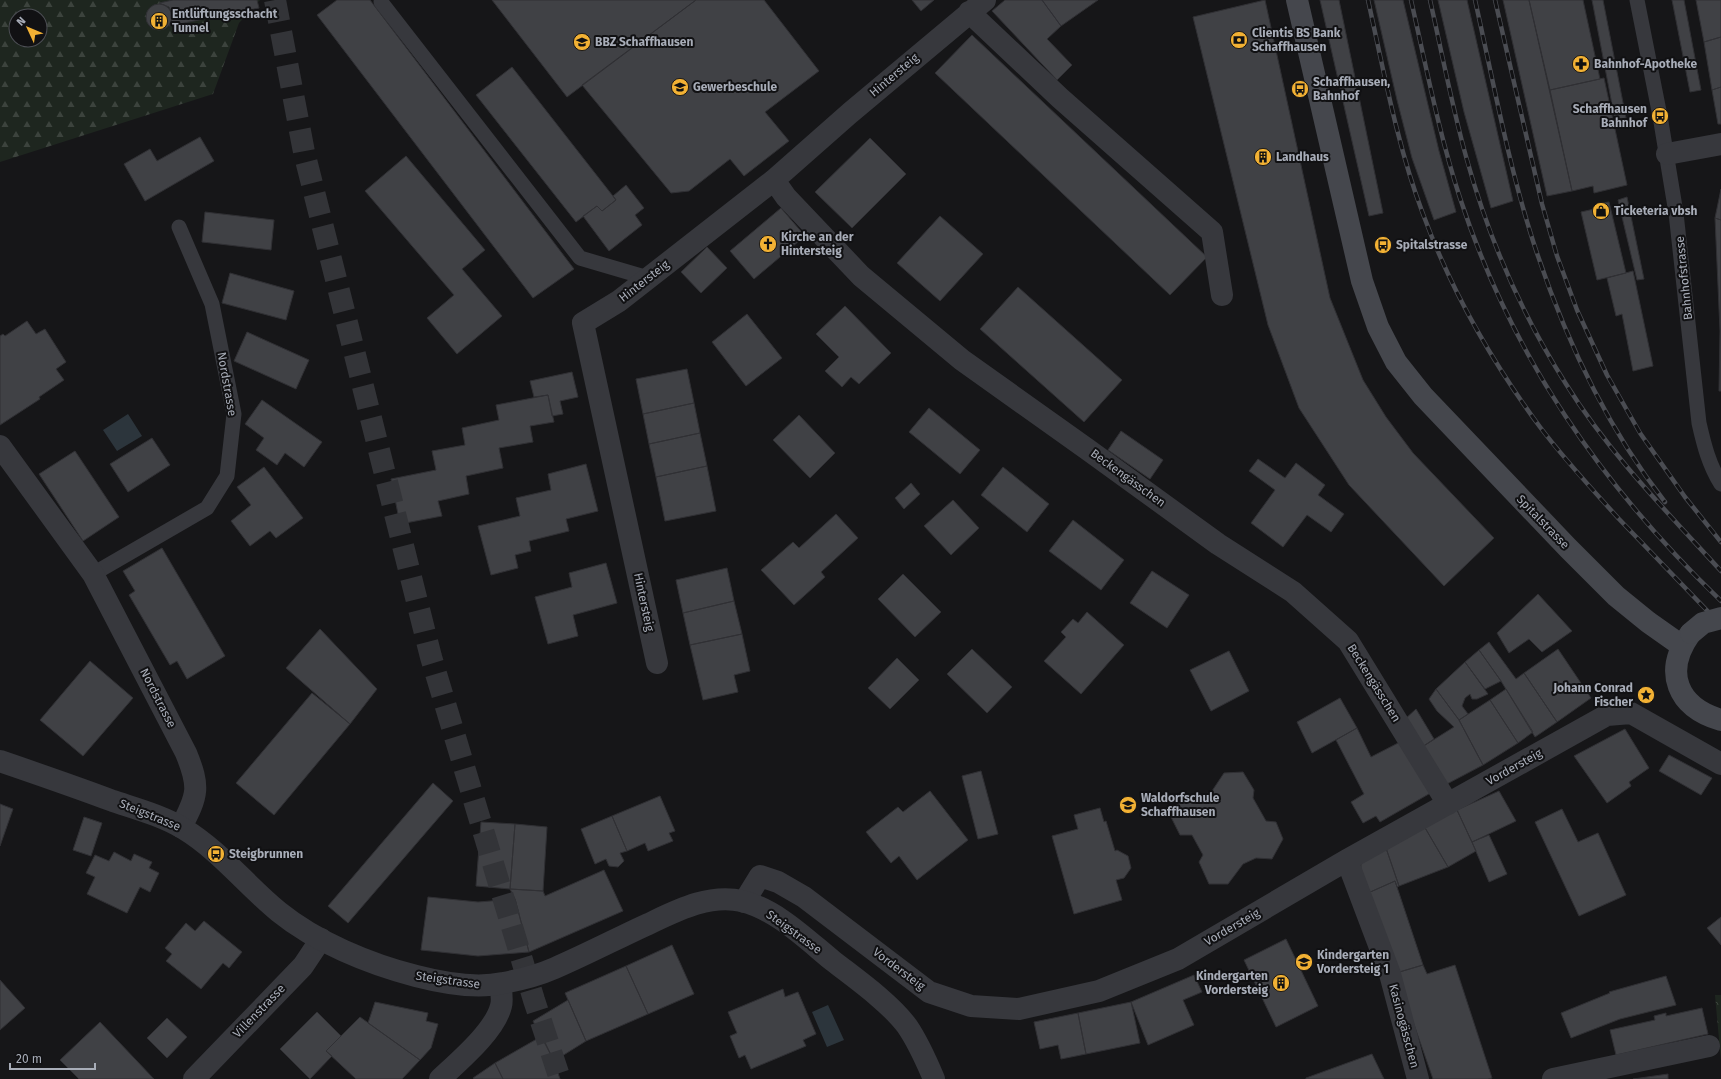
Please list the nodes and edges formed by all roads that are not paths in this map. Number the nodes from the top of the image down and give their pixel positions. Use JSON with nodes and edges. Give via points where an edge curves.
{"nodes":[{"id":1,"x":1297,"y":0,"type":"edge"},
{"id":2,"x":1637,"y":0,"type":"edge"},
{"id":3,"x":381,"y":2,"type":"dead end"},
{"id":4,"x":977,"y":6,"type":"edge"},
{"id":5,"x":1721,"y":144,"type":"edge"},
{"id":6,"x":1667,"y":154,"type":"junction"},
{"id":7,"x":774,"y":180,"type":"junction"},
{"id":8,"x":179,"y":227,"type":"dead end"},
{"id":9,"x":648,"y":278,"type":"junction"},
{"id":10,"x":1222,"y":295,"type":"dead end"},
{"id":11,"x":0,"y":446,"type":"edge"},
{"id":12,"x":1721,"y":484,"type":"edge"},
{"id":13,"x":93,"y":574,"type":"junction"},
{"id":14,"x":1721,"y":618,"type":"edge"},
{"id":15,"x":1686,"y":639,"type":"junction"},
{"id":16,"x":657,"y":663,"type":"dead end"},
{"id":17,"x":1721,"y":720,"type":"edge"},
{"id":18,"x":0,"y":761,"type":"edge"},
{"id":19,"x":1721,"y":764,"type":"edge"},
{"id":20,"x":1448,"y":804,"type":"junction"},
{"id":21,"x":181,"y":827,"type":"junction"},
{"id":22,"x":1347,"y":860,"type":"junction"},
{"id":23,"x":744,"y":902,"type":"junction"},
{"id":24,"x":321,"y":939,"type":"junction"},
{"id":25,"x":500,"y":984,"type":"junction"},
{"id":26,"x":1709,"y":1046,"type":"dead end"},
{"id":27,"x":194,"y":1079,"type":"edge"},
{"id":28,"x":440,"y":1079,"type":"edge"},
{"id":29,"x":934,"y":1079,"type":"edge"},
{"id":30,"x":1418,"y":1079,"type":"edge"},
{"id":31,"x":1553,"y":1079,"type":"edge"}],
"edges":[{"from":1,"to":15,"type":"main road","name":"Spitalstrasse","via":[[1362,281],[1378,327],[1396,362],[1428,402],[1605,585],[1648,622]]},
{"from":2,"to":6,"type":"lane","name":"Bahnhofstrasse"},
{"from":3,"to":9,"type":"lane","via":[[580,258]]},
{"from":4,"to":7,"type":"street","name":"Hintersteig"},
{"from":4,"to":10,"type":"street","name":"Hintersteig","via":[[1060,98],[1212,232]]},
{"from":5,"to":6,"type":"street"},
{"from":6,"to":12,"type":"lane","name":"Bahnhofstrasse","via":[[1699,423],[1704,448]]},
{"from":7,"to":9,"type":"street","name":"Hintersteig"},
{"from":7,"to":20,"type":"street","name":"Beckengässchen","via":[[786,197],[861,276],[962,360],[1218,544],[1293,592],[1348,641]]},
{"from":8,"to":13,"type":"lane","name":"Nordstrasse","via":[[212,304],[234,414],[227,476],[206,508]]},
{"from":9,"to":16,"type":"street","name":"Hintersteig","via":[[619,301],[583,323]]},
{"from":11,"to":13,"type":"street","name":"Nordstrasse"},
{"from":13,"to":21,"type":"street","name":"Nordstrasse","via":[[195,774],[196,791],[192,806]]},
{"from":14,"to":15,"type":"main road","bridge":true,"via":[[1703,624]]},
{"from":15,"to":17,"type":"main road","via":[[1676,660],[1678,686],[1690,705],[1702,714]]},
{"from":18,"to":21,"type":"street","name":"Steigstrasse","via":[[149,813]]},
{"from":19,"to":20,"type":"street","name":"Vordersteig","via":[[1631,714],[1607,715]]},
{"from":20,"to":22,"type":"street","name":"Vordersteig"},
{"from":21,"to":24,"type":"street","name":"Steigstrasse","via":[[203,841],[280,913]]},
{"from":22,"to":23,"type":"street","name":"Vordersteig","via":[[1178,959],[1099,991],[1019,1009],[971,1006],[929,992],[804,897],[778,882],[760,876]]},
{"from":22,"to":30,"type":"street","name":"Kasinogässchen","via":[[1390,974]]},
{"from":23,"to":25,"type":"street","name":"Steigstrasse","via":[[730,899],[709,900],[681,908],[553,969]]},
{"from":23,"to":29,"type":"street","name":"Steigstrasse","via":[[770,912],[880,998],[906,1024],[923,1052]]},
{"from":24,"to":25,"type":"street","name":"Steigstrasse","via":[[378,964],[417,976],[479,986]]},
{"from":24,"to":27,"type":"street","name":"Villenstrasse","via":[[303,966]]},
{"from":25,"to":28,"type":"street","via":[[502,1004],[496,1021]]},
{"from":26,"to":31,"type":"street"}]}
